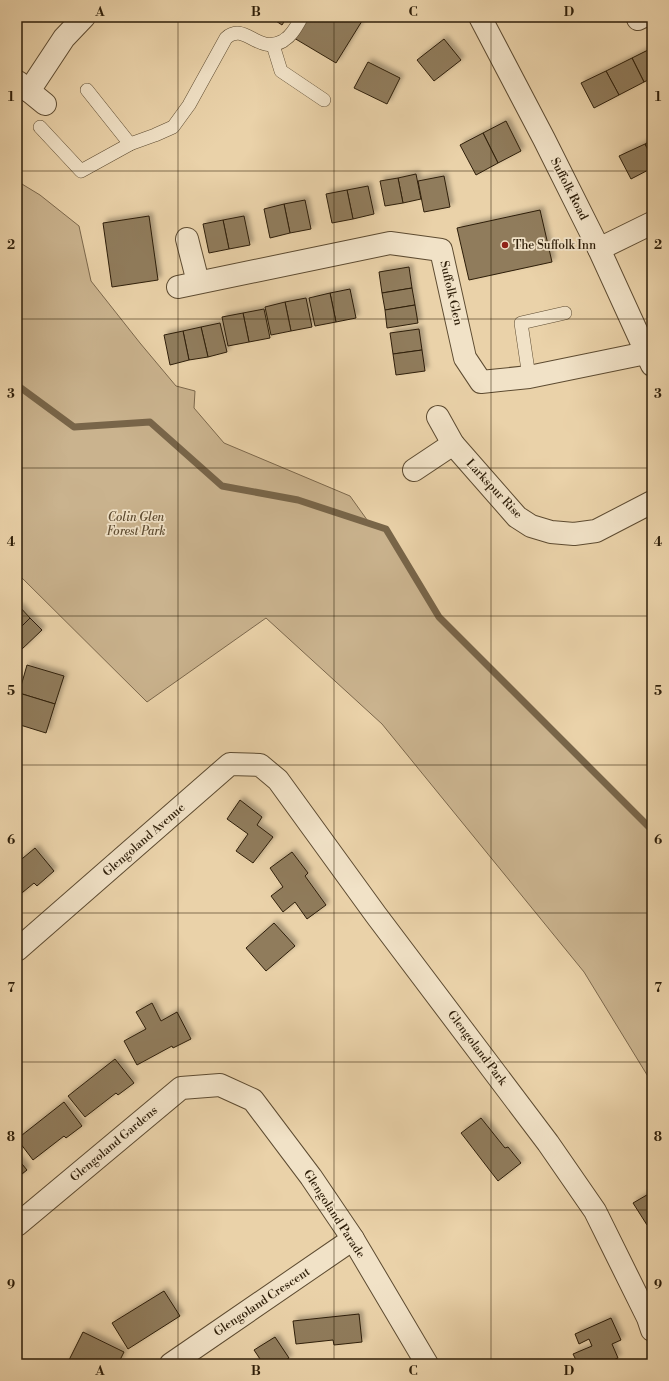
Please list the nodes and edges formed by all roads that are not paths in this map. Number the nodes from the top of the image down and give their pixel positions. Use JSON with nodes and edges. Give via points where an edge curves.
{"nodes":[{"id":1,"x":84,"y":17,"type":"edge"},
{"id":2,"x":302,"y":17,"type":"edge"},
{"id":3,"x":480,"y":17,"type":"edge"},
{"id":4,"x":273,"y":45,"type":"junction"},
{"id":5,"x":87,"y":90,"type":"dead end"},
{"id":6,"x":30,"y":92,"type":"edge"},
{"id":7,"x":324,"y":100,"type":"dead end"},
{"id":8,"x":40,"y":127,"type":"dead end"},
{"id":9,"x":130,"y":144,"type":"junction"},
{"id":10,"x":652,"y":223,"type":"edge"},
{"id":11,"x":187,"y":239,"type":"dead end"},
{"id":12,"x":599,"y":249,"type":"junction"},
{"id":13,"x":565,"y":314,"type":"dead end"},
{"id":14,"x":649,"y":359,"type":"edge"},
{"id":15,"x":529,"y":377,"type":"junction"},
{"id":16,"x":438,"y":417,"type":"dead end"},
{"id":17,"x":453,"y":444,"type":"junction"},
{"id":18,"x":414,"y":470,"type":"dead end"},
{"id":19,"x":652,"y":502,"type":"edge"},
{"id":20,"x":278,"y":780,"type":"joint"},
{"id":21,"x":17,"y":950,"type":"edge"},
{"id":22,"x":220,"y":1084,"type":"joint"},
{"id":23,"x":17,"y":1225,"type":"edge"},
{"id":24,"x":353,"y":1239,"type":"junction"},
{"id":25,"x":652,"y":1330,"type":"edge"},
{"id":26,"x":171,"y":1364,"type":"edge"},
{"id":27,"x":427,"y":1364,"type":"edge"}],
"edges":[{"from":1,"to":6,"type":"street","via":[[64,38]]},
{"from":2,"to":4,"type":"lane","via":[[290,37]]},
{"from":3,"to":12,"type":"street","name":"Suffolk Road"},
{"from":4,"to":7,"type":"lane","via":[[281,71]]},
{"from":4,"to":9,"type":"lane","via":[[265,45],[239,32],[230,34],[189,105],[173,127]]},
{"from":5,"to":9,"type":"lane"},
{"from":8,"to":9,"type":"lane","via":[[81,171]]},
{"from":10,"to":12,"type":"street"},
{"from":11,"to":15,"type":"street","name":"Suffolk Glen","via":[[188,285],[390,243],[441,250],[465,358],[480,382]]},
{"from":12,"to":14,"type":"street","name":"Suffolk Road"},
{"from":13,"to":15,"type":"lane","via":[[521,323]]},
{"from":14,"to":15,"type":"street","name":"Suffolk Glen"},
{"from":16,"to":17,"type":"street","name":"Larkspur Rise"},
{"from":17,"to":18,"type":"street"},
{"from":17,"to":19,"type":"street","name":"Larkspur Rise","via":[[516,517],[531,526],[551,532],[574,534],[596,531]]},
{"from":20,"to":21,"type":"street","name":"Glengoland Avenue","via":[[260,765],[230,764]]},
{"from":20,"to":25,"type":"street","name":"Glengoland Park","via":[[548,1143],[595,1211]]},
{"from":22,"to":23,"type":"street","name":"Glengoland Gardens","via":[[182,1088]]},
{"from":22,"to":24,"type":"street","name":"Glengoland Parade","via":[[252,1100],[311,1177]]},
{"from":24,"to":26,"type":"street","name":"Glengoland Crescent"},
{"from":24,"to":27,"type":"street","name":"Glengoland Parade"}]}
